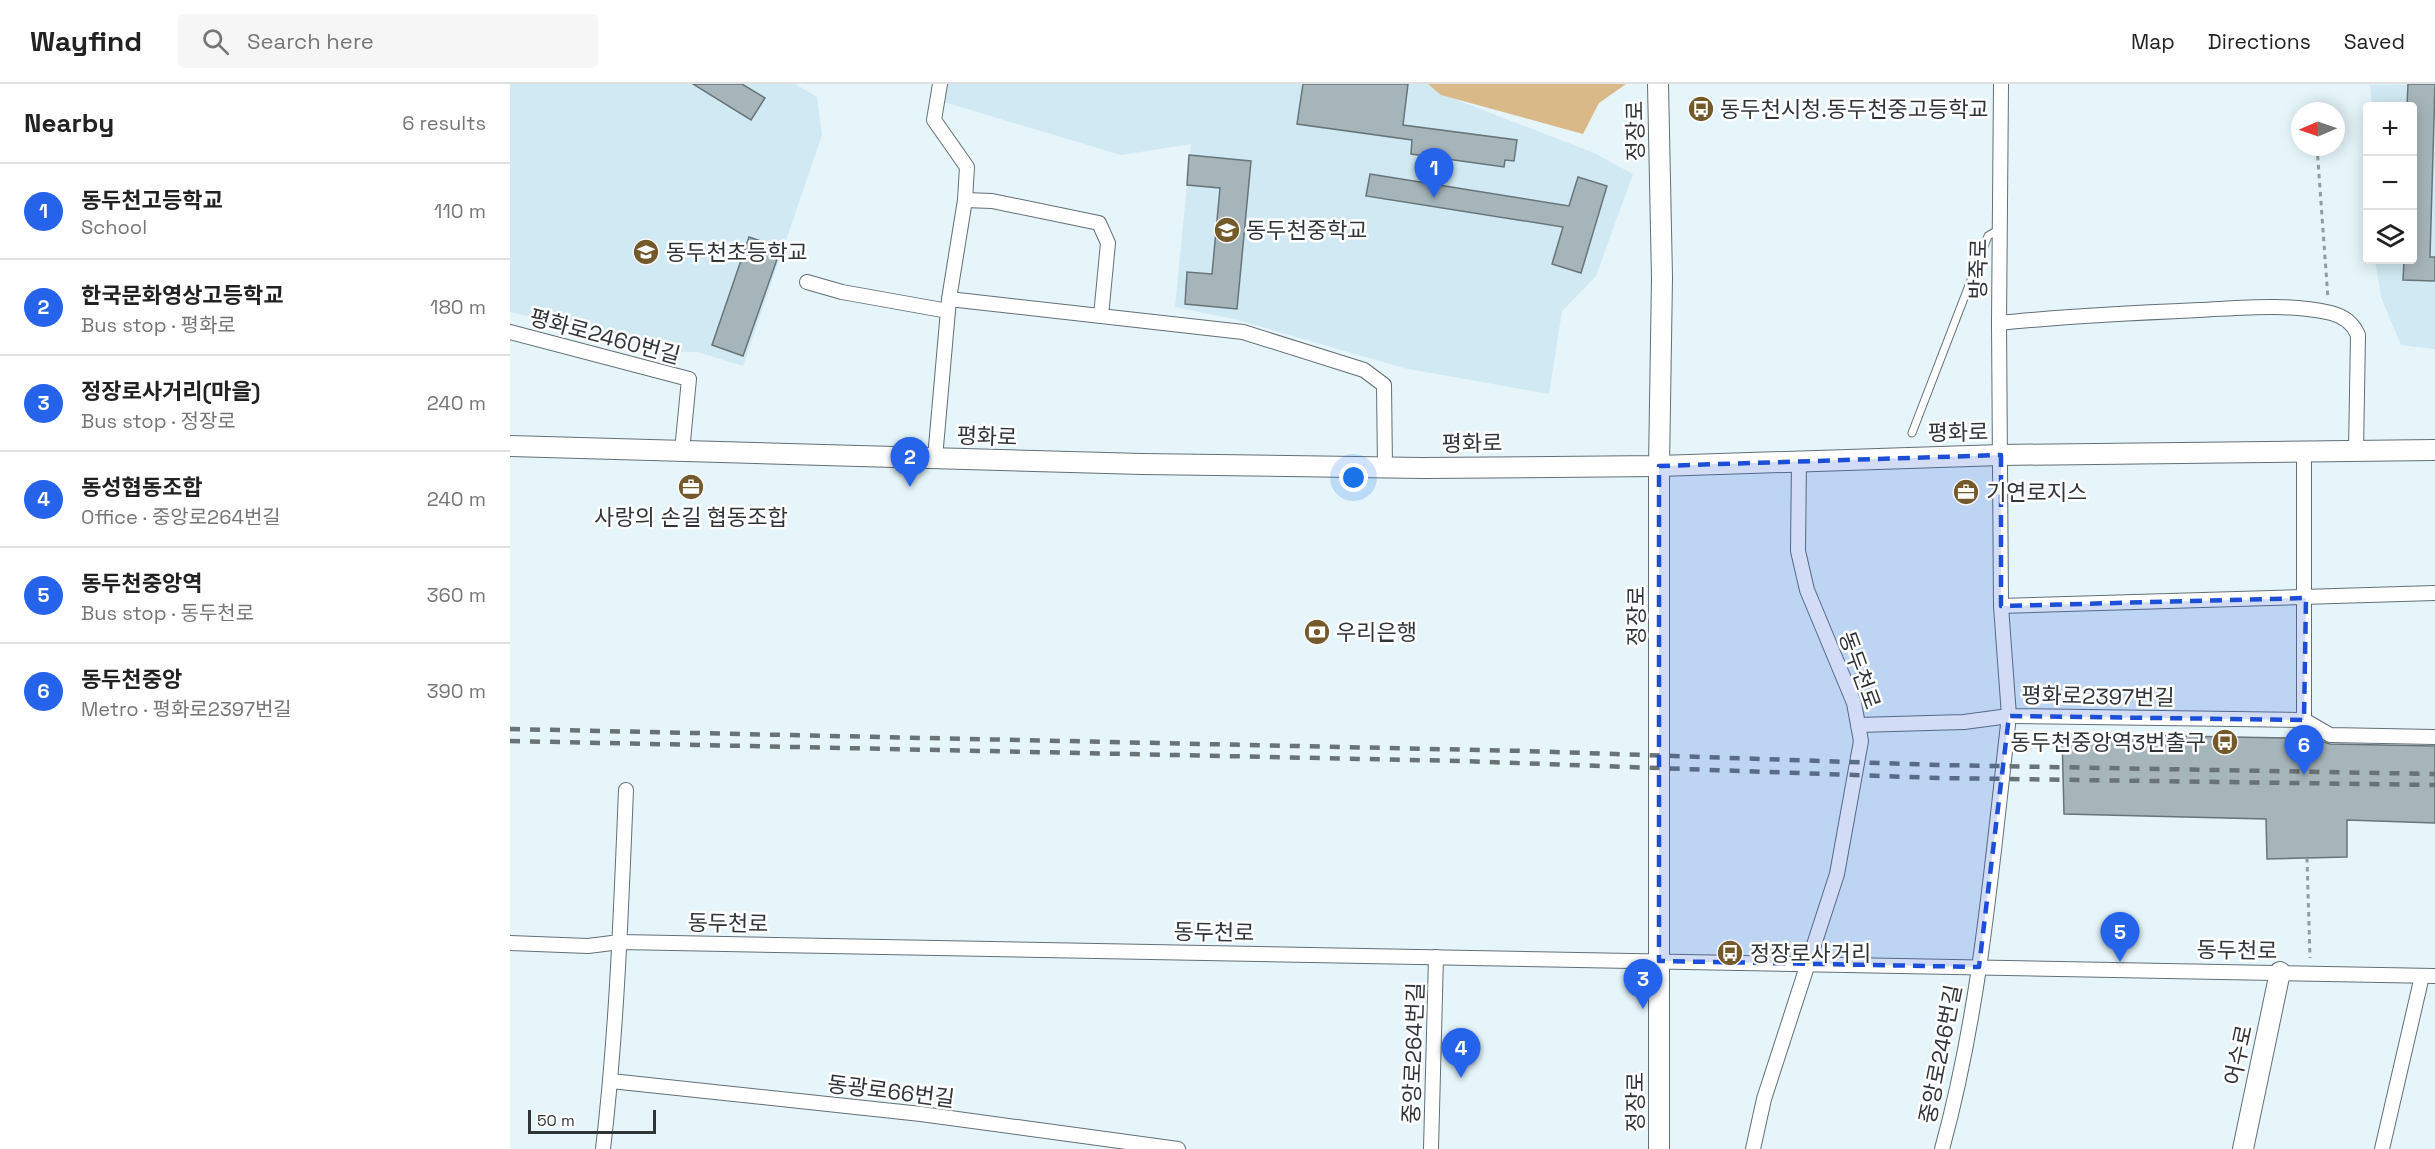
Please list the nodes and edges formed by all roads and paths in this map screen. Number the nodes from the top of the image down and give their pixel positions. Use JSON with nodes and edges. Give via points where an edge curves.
{"nodes":[{"id":1,"x":940,"y":84,"type":"edge"},
{"id":2,"x":1658,"y":84,"type":"edge"},
{"id":3,"x":2001,"y":84,"type":"edge"},
{"id":4,"x":2318,"y":156,"type":"edge"},
{"id":5,"x":965,"y":200,"type":"junction"},
{"id":6,"x":2000,"y":229,"type":"junction"},
{"id":7,"x":807,"y":282,"type":"dead end"},
{"id":8,"x":949,"y":305,"type":"junction"},
{"id":9,"x":2330,"y":313,"type":"junction"},
{"id":10,"x":1101,"y":316,"type":"junction"},
{"id":11,"x":1999,"y":323,"type":"junction"},
{"id":12,"x":510,"y":332,"type":"edge"},
{"id":13,"x":1912,"y":433,"type":"dead end"},
{"id":14,"x":510,"y":446,"type":"edge"},
{"id":15,"x":2435,"y":450,"type":"edge"},
{"id":16,"x":682,"y":451,"type":"junction"},
{"id":17,"x":2356,"y":452,"type":"junction"},
{"id":18,"x":2304,"y":453,"type":"junction"},
{"id":19,"x":2001,"y":455,"type":"junction"},
{"id":20,"x":935,"y":458,"type":"junction"},
{"id":21,"x":1799,"y":460,"type":"junction"},
{"id":22,"x":1659,"y":466,"type":"junction"},
{"id":23,"x":1385,"y":468,"type":"junction"},
{"id":24,"x":2435,"y":593,"type":"edge"},
{"id":25,"x":2306,"y":598,"type":"junction"},
{"id":26,"x":2001,"y":606,"type":"junction"},
{"id":27,"x":2009,"y":716,"type":"junction"},
{"id":28,"x":2304,"y":720,"type":"junction"},
{"id":29,"x":1858,"y":725,"type":"junction"},
{"id":30,"x":2435,"y":737,"type":"edge"},
{"id":31,"x":2301,"y":738,"type":"dead end"},
{"id":32,"x":626,"y":790,"type":"dead end"},
{"id":33,"x":2307,"y":858,"type":"dead end"},
{"id":34,"x":620,"y":942,"type":"junction"},
{"id":35,"x":510,"y":943,"type":"edge"},
{"id":36,"x":1436,"y":957,"type":"junction"},
{"id":37,"x":1659,"y":961,"type":"junction"},
{"id":38,"x":1807,"y":962,"type":"junction"},
{"id":39,"x":1979,"y":967,"type":"junction"},
{"id":40,"x":2280,"y":972,"type":"junction"},
{"id":41,"x":2310,"y":972,"type":"junction"},
{"id":42,"x":2428,"y":976,"type":"edge"},
{"id":43,"x":611,"y":1081,"type":"junction"},
{"id":44,"x":1172,"y":1148,"type":"edge"},
{"id":45,"x":603,"y":1149,"type":"edge"},
{"id":46,"x":1431,"y":1149,"type":"edge"},
{"id":47,"x":1659,"y":1149,"type":"edge"},
{"id":48,"x":1753,"y":1149,"type":"edge"},
{"id":49,"x":1942,"y":1149,"type":"edge"},
{"id":50,"x":2243,"y":1149,"type":"edge"},
{"id":51,"x":2382,"y":1149,"type":"edge"}],
"edges":[{"from":1,"to":5,"type":"street","via":[[934,120],[967,167]]},
{"from":2,"to":22,"type":"main road","name":"정장로","via":[[1662,278]]},
{"from":3,"to":6,"type":"street","name":"방죽로"},
{"from":4,"to":9,"type":"path"},
{"from":5,"to":8,"type":"street"},
{"from":5,"to":10,"type":"street","via":[[992,201],[1099,223],[1108,243]]},
{"from":6,"to":11,"type":"street","name":"방죽로"},
{"from":6,"to":13,"type":"lane","via":[[1988,236]]},
{"from":7,"to":8,"type":"street","via":[[842,292]]},
{"from":8,"to":10,"type":"street"},
{"from":8,"to":20,"type":"street"},
{"from":9,"to":11,"type":"street","via":[[2249,307]]},
{"from":9,"to":17,"type":"street","via":[[2354,325],[2358,335]]},
{"from":10,"to":23,"type":"street","via":[[1243,332],[1364,370],[1384,385]]},
{"from":11,"to":19,"type":"street","name":"방죽로"},
{"from":12,"to":16,"type":"street","name":"평화로2460번길","via":[[689,379]]},
{"from":14,"to":16,"type":"main road","name":"평화로"},
{"from":15,"to":17,"type":"main road","name":"평화로"},
{"from":16,"to":20,"type":"main road","name":"평화로"},
{"from":17,"to":18,"type":"main road","name":"평화로"},
{"from":18,"to":19,"type":"main road","name":"평화로"},
{"from":18,"to":25,"type":"street"},
{"from":19,"to":21,"type":"main road","name":"평화로"},
{"from":19,"to":26,"type":"street","name":"평화로2397번길"},
{"from":20,"to":23,"type":"main road","name":"평화로"},
{"from":21,"to":22,"type":"main road","name":"평화로"},
{"from":21,"to":29,"type":"street","name":"동두천로","via":[[1798,551],[1807,590],[1854,703]]},
{"from":22,"to":23,"type":"main road","name":"평화로"},
{"from":22,"to":37,"type":"main road","name":"정장로"},
{"from":24,"to":25,"type":"street"},
{"from":25,"to":26,"type":"street"},
{"from":25,"to":28,"type":"street"},
{"from":26,"to":27,"type":"street","name":"평화로2397번길"},
{"from":27,"to":28,"type":"street","name":"평화로2397번길"},
{"from":27,"to":29,"type":"street","via":[[1964,722]]},
{"from":27,"to":39,"type":"street"},
{"from":28,"to":30,"type":"street","via":[[2330,735]]},
{"from":28,"to":31,"type":"street"},
{"from":29,"to":38,"type":"street","name":"동두천로","via":[[1861,741],[1837,874]]},
{"from":32,"to":34,"type":"street"},
{"from":33,"to":41,"type":"path"},
{"from":34,"to":35,"type":"street","name":"동두천로","via":[[588,946]]},
{"from":34,"to":36,"type":"street","name":"동두천로"},
{"from":34,"to":43,"type":"street"},
{"from":36,"to":37,"type":"street","name":"동두천로"},
{"from":36,"to":46,"type":"street","name":"중앙로264번길"},
{"from":37,"to":38,"type":"street","name":"동두천로"},
{"from":37,"to":47,"type":"main road","name":"정장로"},
{"from":38,"to":39,"type":"street","name":"동두천로"},
{"from":38,"to":48,"type":"street","name":"동두천로","via":[[1764,1099]]},
{"from":39,"to":40,"type":"street","name":"동두천로"},
{"from":39,"to":49,"type":"street","name":"중앙로246번길","via":[[1960,1084]]},
{"from":40,"to":41,"type":"street","name":"동두천로"},
{"from":40,"to":50,"type":"main road","name":"어수로"},
{"from":41,"to":42,"type":"street","name":"동두천로"},
{"from":42,"to":51,"type":"street","name":"동두천로"},
{"from":43,"to":44,"type":"street","name":"동광로66번길","via":[[921,1114]]},
{"from":43,"to":45,"type":"street"}]}
